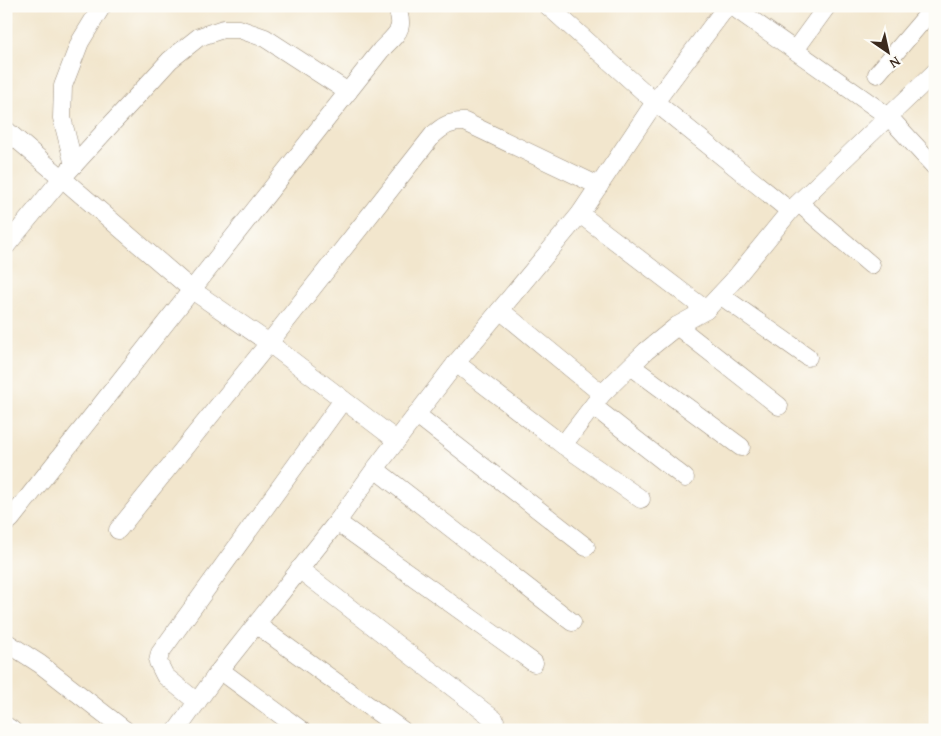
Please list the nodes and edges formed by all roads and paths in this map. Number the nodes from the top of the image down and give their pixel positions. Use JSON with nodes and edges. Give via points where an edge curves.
{"nodes":[{"id":1,"x":102,"y":6,"type":"edge"},
{"id":2,"x":396,"y":6,"type":"edge"},
{"id":3,"x":548,"y":6,"type":"edge"},
{"id":4,"x":727,"y":6,"type":"edge"},
{"id":5,"x":732,"y":6,"type":"edge"},
{"id":6,"x":827,"y":6,"type":"edge"},
{"id":7,"x":934,"y":6,"type":"edge"},
{"id":8,"x":795,"y":50,"type":"junction"},
{"id":9,"x":935,"y":72,"type":"edge"},
{"id":10,"x":877,"y":74,"type":"dead end"},
{"id":11,"x":348,"y":92,"type":"junction"},
{"id":12,"x":655,"y":102,"type":"junction"},
{"id":13,"x":889,"y":117,"type":"junction"},
{"id":14,"x":6,"y":130,"type":"edge"},
{"id":15,"x":935,"y":167,"type":"edge"},
{"id":16,"x":68,"y":172,"type":"junction"},
{"id":17,"x":599,"y":186,"type":"junction"},
{"id":18,"x":795,"y":207,"type":"junction"},
{"id":19,"x":580,"y":214,"type":"junction"},
{"id":20,"x":6,"y":246,"type":"edge"},
{"id":21,"x":871,"y":265,"type":"dead end"},
{"id":22,"x":192,"y":290,"type":"junction"},
{"id":23,"x":720,"y":295,"type":"junction"},
{"id":24,"x":500,"y":310,"type":"junction"},
{"id":25,"x":706,"y":310,"type":"junction"},
{"id":26,"x":677,"y":326,"type":"junction"},
{"id":27,"x":269,"y":343,"type":"junction"},
{"id":28,"x":808,"y":358,"type":"dead end"},
{"id":29,"x":456,"y":363,"type":"junction"},
{"id":30,"x":631,"y":366,"type":"junction"},
{"id":31,"x":343,"y":400,"type":"junction"},
{"id":32,"x":598,"y":400,"type":"junction"},
{"id":33,"x":779,"y":406,"type":"dead end"},
{"id":34,"x":417,"y":415,"type":"junction"},
{"id":35,"x":396,"y":440,"type":"junction"},
{"id":36,"x":563,"y":445,"type":"junction"},
{"id":37,"x":741,"y":446,"type":"dead end"},
{"id":38,"x":375,"y":468,"type":"junction"},
{"id":39,"x":685,"y":478,"type":"dead end"},
{"id":40,"x":641,"y":499,"type":"dead end"},
{"id":41,"x":337,"y":522,"type":"junction"},
{"id":42,"x":6,"y":523,"type":"edge"},
{"id":43,"x":118,"y":530,"type":"dead end"},
{"id":44,"x":586,"y":547,"type":"dead end"},
{"id":45,"x":299,"y":569,"type":"junction"},
{"id":46,"x":572,"y":622,"type":"dead end"},
{"id":47,"x":257,"y":625,"type":"junction"},
{"id":48,"x":6,"y":642,"type":"edge"},
{"id":49,"x":534,"y":663,"type":"dead end"},
{"id":50,"x":220,"y":670,"type":"junction"},
{"id":51,"x":197,"y":702,"type":"junction"},
{"id":52,"x":495,"y":720,"type":"dead end"},
{"id":53,"x":6,"y":726,"type":"edge"},
{"id":54,"x":12,"y":730,"type":"edge"},
{"id":55,"x":125,"y":730,"type":"edge"},
{"id":56,"x":177,"y":730,"type":"edge"},
{"id":57,"x":301,"y":730,"type":"edge"},
{"id":58,"x":402,"y":730,"type":"edge"}],
"edges":[{"from":1,"to":16,"type":"street","via":[[80,42],[63,86],[62,118]]},
{"from":2,"to":11,"type":"street","via":[[401,26]]},
{"from":3,"to":12,"type":"street"},
{"from":4,"to":12,"type":"street"},
{"from":5,"to":8,"type":"street"},
{"from":6,"to":8,"type":"street"},
{"from":7,"to":10,"type":"street"},
{"from":8,"to":13,"type":"street"},
{"from":9,"to":13,"type":"street"},
{"from":11,"to":16,"type":"street","via":[[265,38],[239,29],[223,29],[199,37],[170,60]]},
{"from":11,"to":22,"type":"street"},
{"from":12,"to":17,"type":"street"},
{"from":12,"to":18,"type":"street"},
{"from":13,"to":15,"type":"street"},
{"from":13,"to":18,"type":"street"},
{"from":14,"to":16,"type":"street"},
{"from":16,"to":20,"type":"street"},
{"from":16,"to":22,"type":"street"},
{"from":17,"to":19,"type":"street"},
{"from":17,"to":27,"type":"street","via":[[465,122],[443,126]]},
{"from":18,"to":21,"type":"street"},
{"from":18,"to":23,"type":"street"},
{"from":19,"to":24,"type":"street"},
{"from":19,"to":25,"type":"street"},
{"from":22,"to":27,"type":"street"},
{"from":22,"to":42,"type":"street"},
{"from":23,"to":25,"type":"street"},
{"from":23,"to":28,"type":"street"},
{"from":24,"to":29,"type":"street"},
{"from":24,"to":32,"type":"street"},
{"from":25,"to":26,"type":"street"},
{"from":26,"to":30,"type":"street"},
{"from":26,"to":33,"type":"street"},
{"from":27,"to":31,"type":"street"},
{"from":27,"to":43,"type":"street"},
{"from":29,"to":34,"type":"street"},
{"from":29,"to":36,"type":"street"},
{"from":30,"to":32,"type":"street"},
{"from":30,"to":37,"type":"street"},
{"from":31,"to":35,"type":"street"},
{"from":31,"to":51,"type":"street","via":[[160,653],[158,662],[165,676]]},
{"from":32,"to":36,"type":"street"},
{"from":32,"to":39,"type":"street"},
{"from":34,"to":35,"type":"street"},
{"from":34,"to":44,"type":"street"},
{"from":35,"to":38,"type":"street"},
{"from":36,"to":40,"type":"street"},
{"from":38,"to":41,"type":"street"},
{"from":38,"to":46,"type":"street"},
{"from":41,"to":45,"type":"street"},
{"from":41,"to":49,"type":"street"},
{"from":45,"to":47,"type":"street"},
{"from":45,"to":52,"type":"street"},
{"from":47,"to":50,"type":"street"},
{"from":47,"to":58,"type":"street"},
{"from":48,"to":55,"type":"street","via":[[40,664]]},
{"from":50,"to":51,"type":"street"},
{"from":50,"to":57,"type":"street"},
{"from":51,"to":56,"type":"street"},
{"from":53,"to":54,"type":"street"}]}
